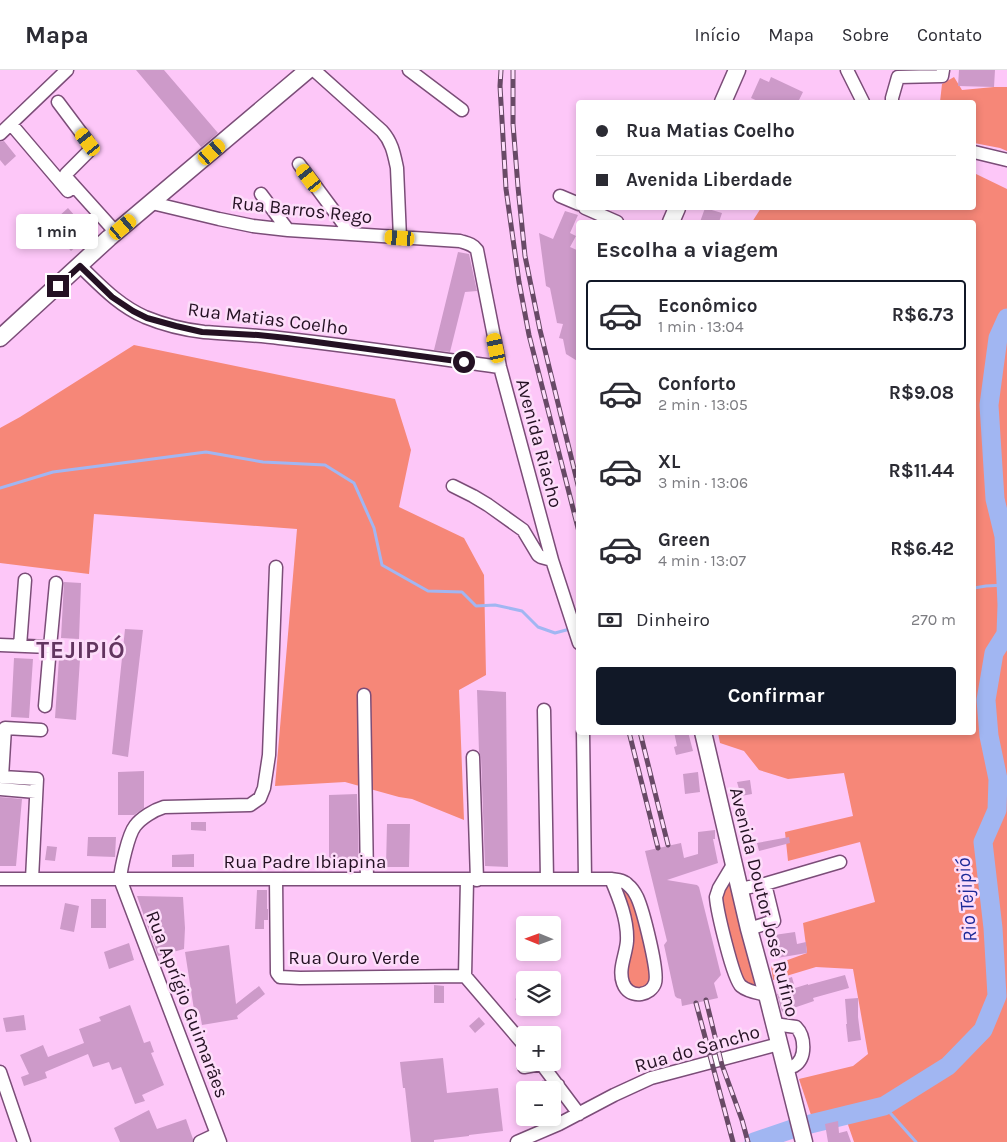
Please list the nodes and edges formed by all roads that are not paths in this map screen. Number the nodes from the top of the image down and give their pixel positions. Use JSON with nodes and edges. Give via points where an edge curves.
{"nodes":[{"id":1,"x":67,"y":70,"type":"edge"},
{"id":2,"x":309,"y":70,"type":"edge"},
{"id":3,"x":409,"y":70,"type":"edge"},
{"id":4,"x":737,"y":70,"type":"edge"},
{"id":5,"x":847,"y":70,"type":"edge"},
{"id":6,"x":943,"y":70,"type":"edge"},
{"id":7,"x":724,"y":100,"type":"edge"},
{"id":8,"x":862,"y":100,"type":"edge"},
{"id":9,"x":892,"y":100,"type":"edge"},
{"id":10,"x":58,"y":102,"type":"dead end"},
{"id":11,"x":462,"y":110,"type":"dead end"},
{"id":12,"x":11,"y":124,"type":"junction"},
{"id":13,"x":0,"y":134,"type":"edge"},
{"id":14,"x":976,"y":152,"type":"edge"},
{"id":15,"x":1007,"y":160,"type":"edge"},
{"id":16,"x":299,"y":164,"type":"dead end"},
{"id":17,"x":262,"y":194,"type":"dead end"},
{"id":18,"x":560,"y":196,"type":"dead end"},
{"id":19,"x":152,"y":203,"type":"junction"},
{"id":20,"x":576,"y":203,"type":"edge"},
{"id":21,"x":590,"y":210,"type":"edge"},
{"id":22,"x":612,"y":220,"type":"edge"},
{"id":23,"x":288,"y":230,"type":"junction"},
{"id":24,"x":351,"y":234,"type":"junction"},
{"id":25,"x":112,"y":236,"type":"junction"},
{"id":26,"x":400,"y":238,"type":"junction"},
{"id":27,"x":477,"y":250,"type":"joint"},
{"id":28,"x":80,"y":266,"type":"junction"},
{"id":29,"x":0,"y":338,"type":"edge"},
{"id":30,"x":500,"y":367,"type":"junction"},
{"id":31,"x":453,"y":486,"type":"dead end"},
{"id":32,"x":552,"y":560,"type":"junction"},
{"id":33,"x":276,"y":567,"type":"dead end"},
{"id":34,"x":25,"y":580,"type":"dead end"},
{"id":35,"x":56,"y":583,"type":"dead end"},
{"id":36,"x":576,"y":634,"type":"edge"},
{"id":37,"x":0,"y":645,"type":"edge"},
{"id":38,"x":20,"y":646,"type":"junction"},
{"id":39,"x":50,"y":648,"type":"junction"},
{"id":40,"x":364,"y":695,"type":"dead end"},
{"id":41,"x":45,"y":706,"type":"dead end"},
{"id":42,"x":544,"y":710,"type":"dead end"},
{"id":43,"x":41,"y":730,"type":"dead end"},
{"id":44,"x":583,"y":735,"type":"edge"},
{"id":45,"x":704,"y":735,"type":"edge"},
{"id":46,"x":473,"y":757,"type":"dead end"},
{"id":47,"x":0,"y":789,"type":"edge"},
{"id":48,"x":36,"y":792,"type":"junction"},
{"id":49,"x":840,"y":862,"type":"dead end"},
{"id":50,"x":734,"y":863,"type":"junction"},
{"id":51,"x":0,"y":879,"type":"edge"},
{"id":52,"x":32,"y":879,"type":"junction"},
{"id":53,"x":120,"y":879,"type":"junction"},
{"id":54,"x":276,"y":879,"type":"junction"},
{"id":55,"x":367,"y":879,"type":"junction"},
{"id":56,"x":547,"y":879,"type":"junction"},
{"id":57,"x":585,"y":879,"type":"junction"},
{"id":58,"x":610,"y":879,"type":"junction"},
{"id":59,"x":472,"y":880,"type":"junction"},
{"id":60,"x":765,"y":884,"type":"junction"},
{"id":61,"x":740,"y":889,"type":"junction"},
{"id":62,"x":749,"y":929,"type":"junction"},
{"id":63,"x":465,"y":976,"type":"junction"},
{"id":64,"x":767,"y":995,"type":"junction"},
{"id":65,"x":774,"y":1024,"type":"junction"},
{"id":66,"x":516,"y":1036,"type":"edge"},
{"id":67,"x":779,"y":1044,"type":"junction"},
{"id":68,"x":547,"y":1071,"type":"edge"},
{"id":69,"x":0,"y":1072,"type":"edge"},
{"id":70,"x":788,"y":1075,"type":"junction"},
{"id":71,"x":555,"y":1081,"type":"edge"},
{"id":72,"x":561,"y":1089,"type":"edge"},
{"id":73,"x":579,"y":1114,"type":"junction"},
{"id":74,"x":803,"y":1136,"type":"edge"},
{"id":75,"x":218,"y":1138,"type":"edge"},
{"id":76,"x":531,"y":1139,"type":"edge"},
{"id":77,"x":24,"y":1142,"type":"edge"},
{"id":78,"x":200,"y":1142,"type":"edge"},
{"id":79,"x":517,"y":1142,"type":"edge"}],
"edges":[{"from":1,"to":12,"type":"street"},
{"from":2,"to":19,"type":"main road"},
{"from":2,"to":26,"type":"street","via":[[388,138],[397,168]]},
{"from":3,"to":11,"type":"street"},
{"from":4,"to":7,"type":"main road"},
{"from":5,"to":8,"type":"street"},
{"from":6,"to":9,"type":"street","via":[[942,76],[898,76]]},
{"from":10,"to":25,"type":"street","via":[[89,147],[66,177],[111,227]]},
{"from":12,"to":13,"type":"street"},
{"from":12,"to":25,"type":"street"},
{"from":14,"to":15,"type":"street"},
{"from":16,"to":24,"type":"street"},
{"from":17,"to":23,"type":"street"},
{"from":18,"to":20,"type":"street"},
{"from":19,"to":23,"type":"street","name":"Rua Barros Rego","via":[[253,226]]},
{"from":19,"to":25,"type":"main road"},
{"from":21,"to":22,"type":"street"},
{"from":23,"to":24,"type":"street","name":"Rua Barros Rego"},
{"from":24,"to":26,"type":"street","name":"Rua Barros Rego"},
{"from":25,"to":28,"type":"main road"},
{"from":26,"to":27,"type":"street","name":"Rua Barros Rego","via":[[460,241],[473,245]]},
{"from":27,"to":30,"type":"street","name":"Avenida Riacho"},
{"from":28,"to":29,"type":"main road"},
{"from":28,"to":30,"type":"street","name":"Rua Matias Coelho","via":[[112,297],[133,311],[176,326],[202,332],[275,337]]},
{"from":30,"to":32,"type":"street","name":"Avenida Riacho"},
{"from":31,"to":32,"type":"street","via":[[516,524],[538,555]]},
{"from":32,"to":36,"type":"street","name":"Avenida Riacho"},
{"from":33,"to":53,"type":"street","via":[[269,755],[260,798],[250,805],[164,807],[157,810],[133,829]]},
{"from":34,"to":38,"type":"street"},
{"from":35,"to":39,"type":"street"},
{"from":37,"to":38,"type":"street"},
{"from":38,"to":39,"type":"street"},
{"from":39,"to":41,"type":"street"},
{"from":40,"to":55,"type":"street"},
{"from":42,"to":56,"type":"street"},
{"from":43,"to":48,"type":"street","via":[[5,728],[2,777],[37,778]]},
{"from":44,"to":57,"type":"street"},
{"from":45,"to":50,"type":"main road","name":"Avenida Doutor José Rufino"},
{"from":46,"to":59,"type":"street"},
{"from":47,"to":48,"type":"street"},
{"from":48,"to":52,"type":"street"},
{"from":49,"to":60,"type":"street"},
{"from":50,"to":61,"type":"main road","name":"Avenida Doutor José Rufino"},
{"from":50,"to":64,"type":"street","via":[[716,897],[728,952],[735,976],[742,986]]},
{"from":51,"to":52,"type":"street","name":"Rua Padre Ibiapina"},
{"from":52,"to":53,"type":"street","name":"Rua Padre Ibiapina"},
{"from":53,"to":54,"type":"street","name":"Rua Padre Ibiapina"},
{"from":53,"to":75,"type":"street","name":"Rua Aprígio Guimarães"},
{"from":54,"to":55,"type":"street","name":"Rua Padre Ibiapina"},
{"from":54,"to":63,"type":"street","name":"Rua Ouro Verde","via":[[277,972],[280,977]]},
{"from":55,"to":59,"type":"street","name":"Rua Padre Ibiapina"},
{"from":56,"to":57,"type":"street","name":"Rua Padre Ibiapina"},
{"from":56,"to":59,"type":"street","name":"Rua Padre Ibiapina"},
{"from":57,"to":58,"type":"street","name":"Rua Padre Ibiapina"},
{"from":58,"to":58,"type":"street","via":[[626,924],[623,983],[632,994],[647,992],[655,984],[656,971],[637,897],[629,885]]},
{"from":59,"to":63,"type":"street"},
{"from":60,"to":61,"type":"street"},
{"from":60,"to":62,"type":"street","via":[[774,921]]},
{"from":61,"to":62,"type":"main road","name":"Avenida Doutor José Rufino"},
{"from":62,"to":64,"type":"main road","name":"Avenida Doutor José Rufino"},
{"from":63,"to":66,"type":"street"},
{"from":64,"to":65,"type":"main road","name":"Avenida Doutor José Rufino"},
{"from":65,"to":67,"type":"main road","name":"Avenida Doutor José Rufino"},
{"from":65,"to":70,"type":"street","via":[[796,1027],[801,1033],[802,1055]]},
{"from":67,"to":70,"type":"main road","name":"Avenida Doutor José Rufino"},
{"from":67,"to":73,"type":"street","name":"Rua do Sancho","via":[[652,1078]]},
{"from":68,"to":71,"type":"street"},
{"from":69,"to":77,"type":"street"},
{"from":70,"to":74,"type":"main road","name":"Avenida Doutor José Rufino"},
{"from":72,"to":73,"type":"street"},
{"from":73,"to":76,"type":"street","name":"Rua do Sancho"},
{"from":75,"to":78,"type":"street"},
{"from":76,"to":79,"type":"street","name":"Rua do Sancho"}]}
